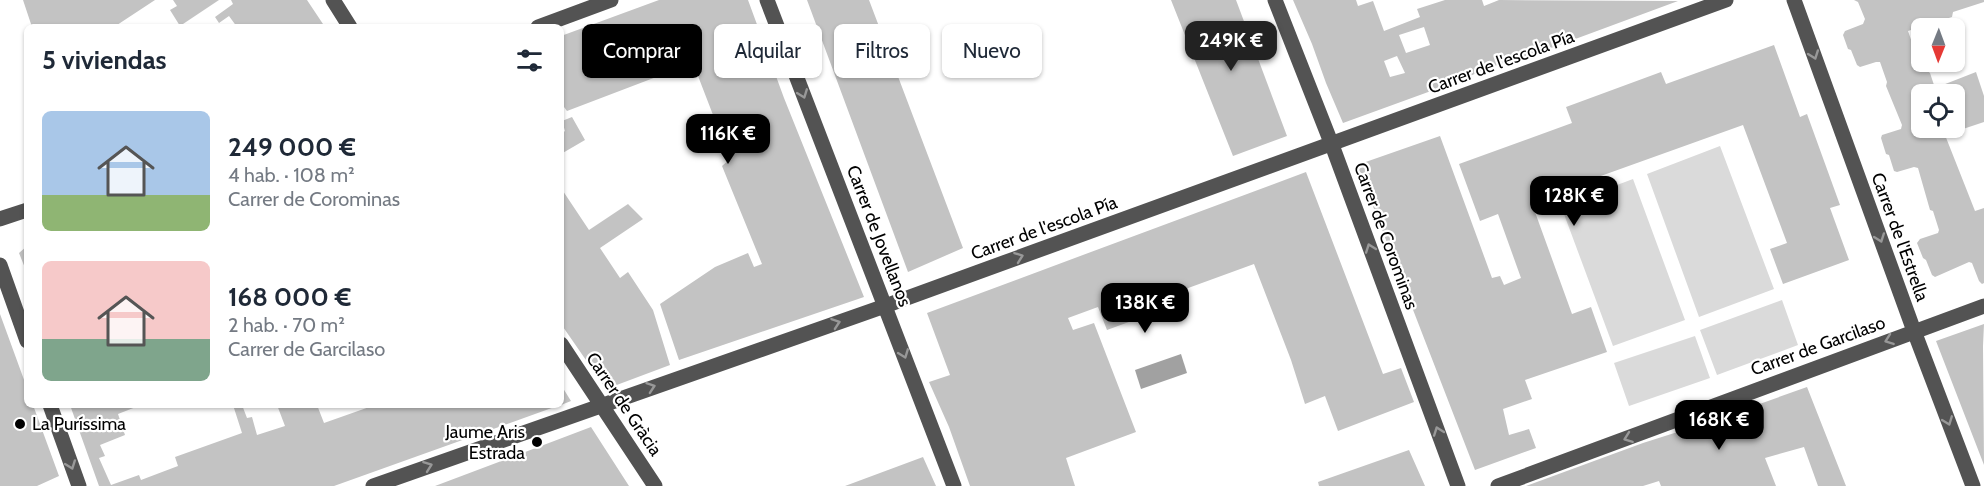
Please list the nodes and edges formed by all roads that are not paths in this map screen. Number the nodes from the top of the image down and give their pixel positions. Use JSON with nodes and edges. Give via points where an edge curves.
{"nodes":[{"id":1,"x":333,"y":0,"type":"edge"},
{"id":2,"x":610,"y":0,"type":"edge"},
{"id":3,"x":767,"y":0,"type":"edge"},
{"id":4,"x":1275,"y":0,"type":"edge"},
{"id":5,"x":1726,"y":0,"type":"edge"},
{"id":6,"x":1794,"y":0,"type":"edge"},
{"id":7,"x":348,"y":24,"type":"edge"},
{"id":8,"x":546,"y":24,"type":"edge"},
{"id":9,"x":1332,"y":145,"type":"junction"},
{"id":10,"x":24,"y":211,"type":"edge"},
{"id":11,"x":0,"y":219,"type":"edge"},
{"id":12,"x":0,"y":265,"type":"edge"},
{"id":13,"x":885,"y":306,"type":"junction"},
{"id":14,"x":1984,"y":306,"type":"edge"},
{"id":15,"x":1914,"y":331,"type":"junction"},
{"id":16,"x":24,"y":333,"type":"edge"},
{"id":17,"x":564,"y":348,"type":"edge"},
{"id":18,"x":601,"y":404,"type":"junction"},
{"id":19,"x":51,"y":408,"type":"edge"},
{"id":20,"x":79,"y":486,"type":"edge"},
{"id":21,"x":373,"y":486,"type":"edge"},
{"id":22,"x":655,"y":486,"type":"edge"},
{"id":23,"x":954,"y":486,"type":"edge"},
{"id":24,"x":1458,"y":486,"type":"edge"},
{"id":25,"x":1498,"y":486,"type":"edge"},
{"id":26,"x":1973,"y":486,"type":"edge"}],
"edges":[{"from":1,"to":7,"type":"street"},
{"from":2,"to":8,"type":"street"},
{"from":3,"to":13,"type":"street","name":"Carrer de Jovellanos","one_way":true},
{"from":4,"to":9,"type":"street","name":"Carrer de Corominas"},
{"from":5,"to":9,"type":"street","name":"Carrer de l'escola Pía"},
{"from":6,"to":15,"type":"street","name":"Carrer de l'Estrella","one_way":true},
{"from":13,"to":9,"type":"street","name":"Carrer de l'escola Pía","one_way":true},
{"from":24,"to":9,"type":"street","name":"Carrer de Corominas","one_way":true},
{"from":10,"to":11,"type":"street"},
{"from":12,"to":16,"type":"street"},
{"from":18,"to":13,"type":"street","name":"Carrer de l'escola Pía","one_way":true},
{"from":13,"to":23,"type":"street","name":"Carrer de Jovellanos","one_way":true},
{"from":14,"to":15,"type":"street","name":"Carrer de Garcilaso"},
{"from":15,"to":25,"type":"street","name":"Carrer de Garcilaso","one_way":true},
{"from":15,"to":26,"type":"street","name":"Carrer de l'Estrella","one_way":true},
{"from":17,"to":18,"type":"street","name":"Carrer de Gràcia"},
{"from":21,"to":18,"type":"street","name":"Carrer de l'escola Pía","one_way":true},
{"from":18,"to":22,"type":"street","name":"Carrer de Gràcia"},
{"from":19,"to":20,"type":"street","one_way":true}]}
